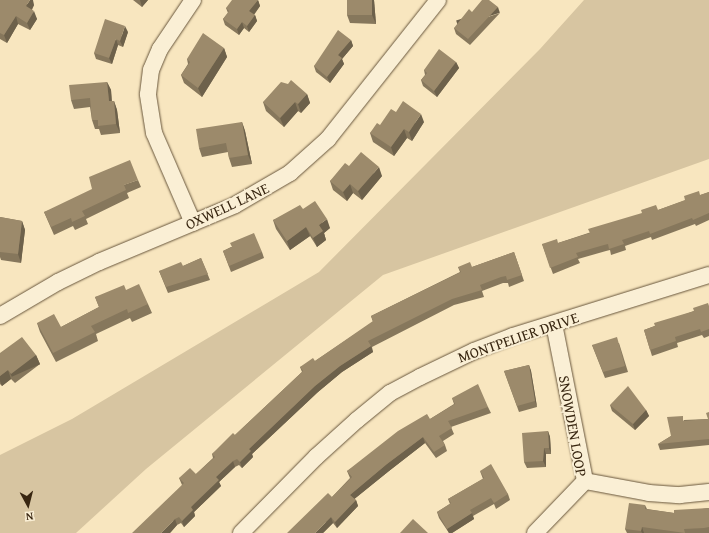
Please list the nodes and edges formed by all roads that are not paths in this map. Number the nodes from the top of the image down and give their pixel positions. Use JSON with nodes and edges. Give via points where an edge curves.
{"nodes":[{"id":1,"x":193,"y":0,"type":"edge"},
{"id":2,"x":438,"y":0,"type":"edge"},
{"id":3,"x":193,"y":223,"type":"junction"},
{"id":4,"x":709,"y":275,"type":"edge"},
{"id":5,"x":0,"y":316,"type":"edge"},
{"id":6,"x":554,"y":324,"type":"junction"},
{"id":7,"x":585,"y":481,"type":"junction"},
{"id":8,"x":709,"y":492,"type":"edge"},
{"id":9,"x":241,"y":533,"type":"edge"},
{"id":10,"x":535,"y":533,"type":"edge"}],
"edges":[{"from":1,"to":3,"type":"street","via":[[160,49],[151,70],[148,94],[154,133]]},
{"from":2,"to":3,"type":"street","name":"OXWELL LANE","via":[[328,139],[296,169],[235,205]]},
{"from":3,"to":5,"type":"street","name":"OXWELL LANE","via":[[99,262],[58,282]]},
{"from":4,"to":6,"type":"street","name":"MONTPELIER DRIVE"},
{"from":6,"to":7,"type":"street","name":"SNOWDEN LOOP"},
{"from":6,"to":9,"type":"street","name":"MONTPELIER DRIVE","via":[[474,351],[390,393],[316,457]]},
{"from":7,"to":8,"type":"street","via":[[649,493],[680,495]]},
{"from":7,"to":10,"type":"street","name":"SNOWDEN LOOP"}]}
